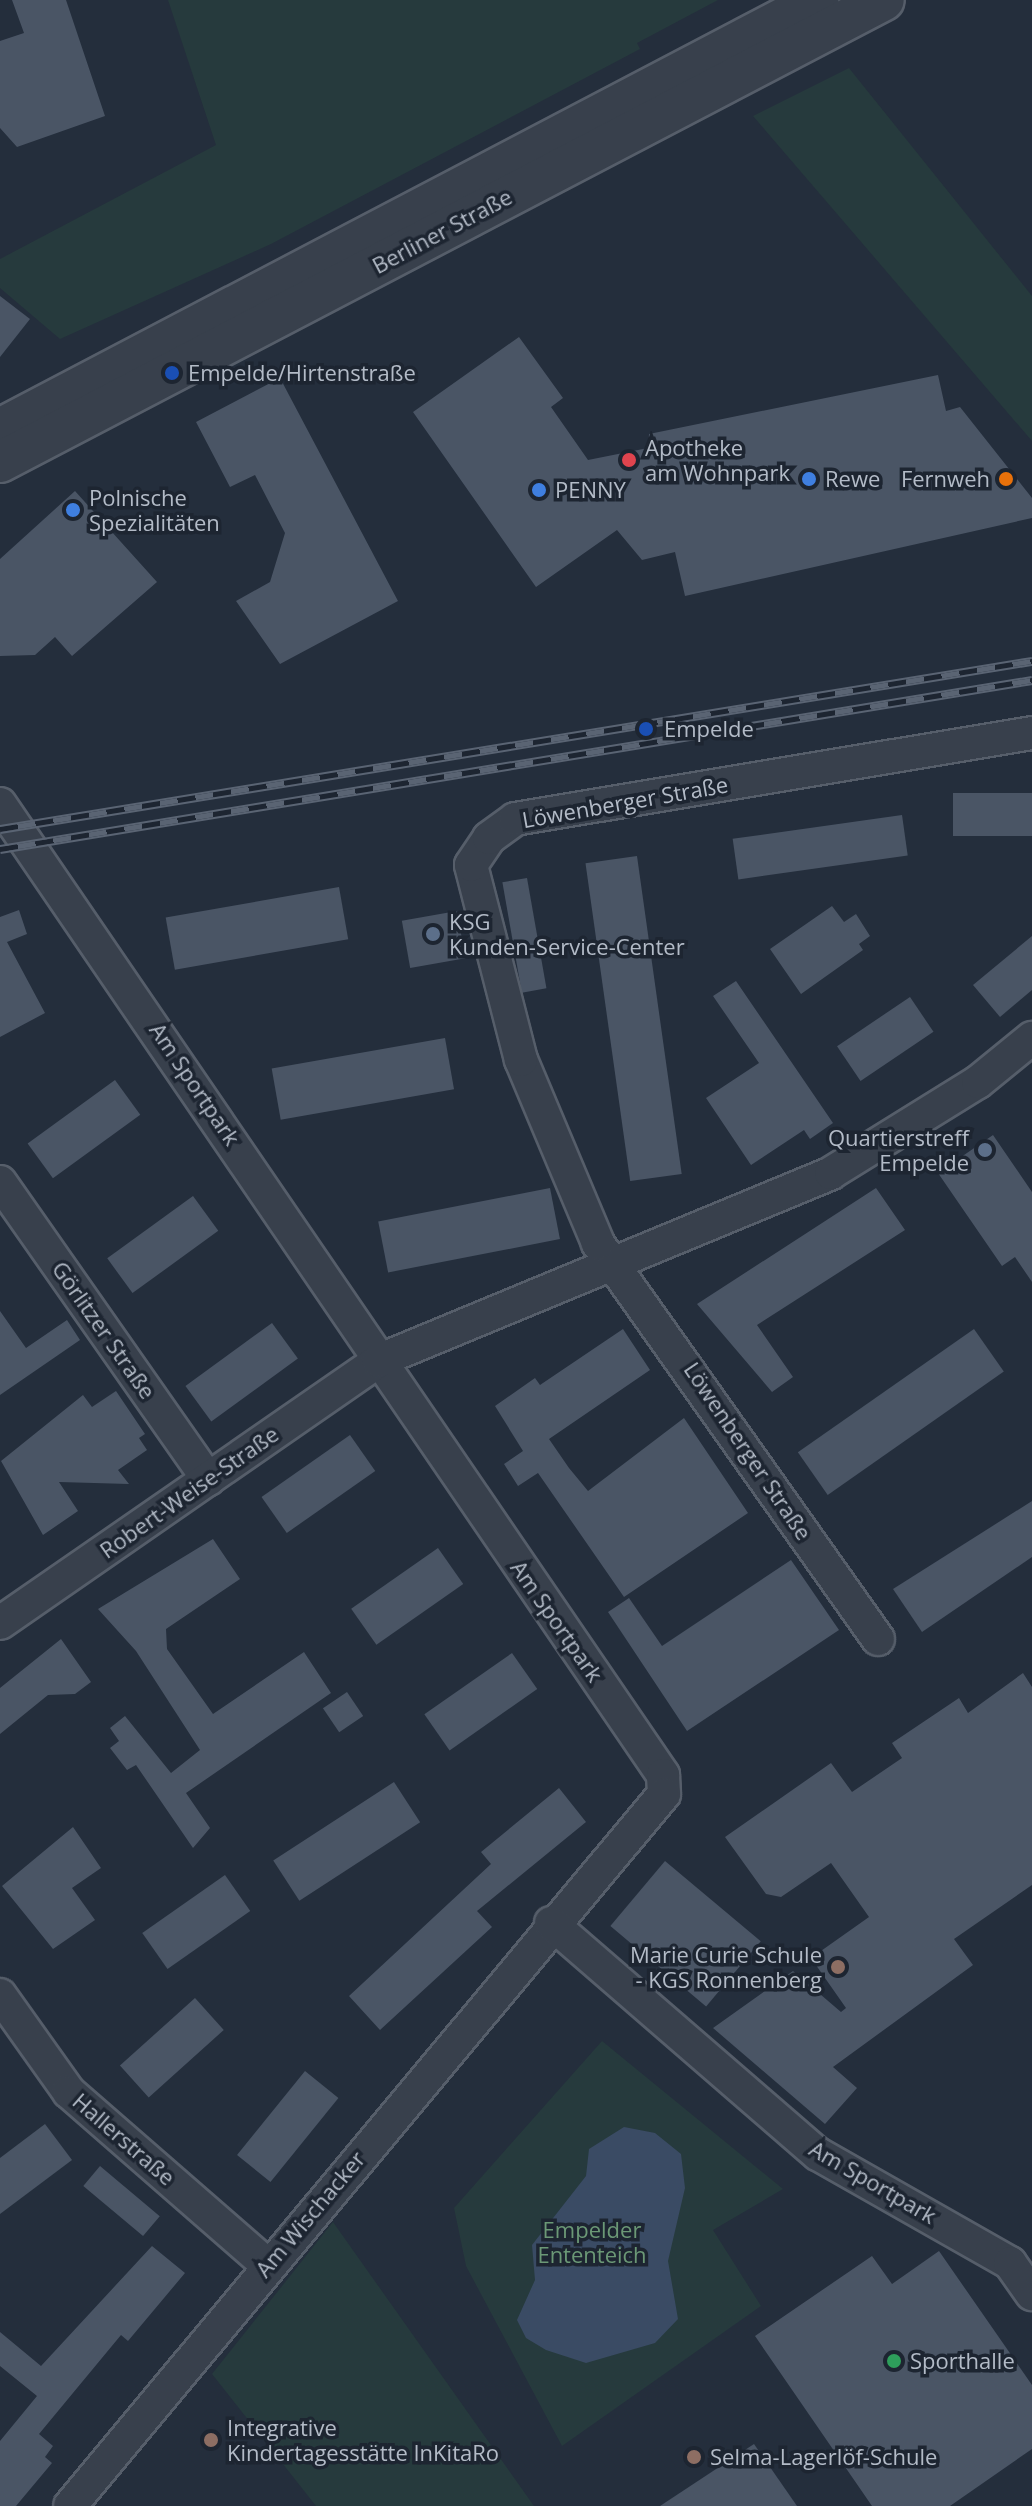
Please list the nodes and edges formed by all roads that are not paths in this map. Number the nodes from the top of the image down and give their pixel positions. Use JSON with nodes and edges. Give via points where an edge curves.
{"nodes":[{"id":1,"x":818,"y":0,"type":"edge"},
{"id":2,"x":884,"y":0,"type":"edge"},
{"id":3,"x":0,"y":429,"type":"edge"},
{"id":4,"x":0,"y":462,"type":"edge"},
{"id":5,"x":1032,"y":733,"type":"edge"},
{"id":6,"x":0,"y":804,"type":"edge"},
{"id":7,"x":1032,"y":1038,"type":"edge"},
{"id":8,"x":0,"y":1182,"type":"edge"},
{"id":9,"x":616,"y":1265,"type":"junction"},
{"id":10,"x":378,"y":1361,"type":"junction"},
{"id":11,"x":208,"y":1479,"type":"junction"},
{"id":12,"x":0,"y":1623,"type":"edge"},
{"id":13,"x":878,"y":1639,"type":"dead end"},
{"id":14,"x":551,"y":1923,"type":"junction"},
{"id":15,"x":0,"y":1995,"type":"edge"},
{"id":16,"x":10,"y":2036,"type":"edge"},
{"id":17,"x":267,"y":2265,"type":"junction"},
{"id":18,"x":1032,"y":2294,"type":"edge"},
{"id":19,"x":70,"y":2506,"type":"edge"}],
"edges":[{"from":1,"to":3,"type":"street","name":"Berliner Straße"},
{"from":2,"to":4,"type":"street","name":"Berliner Straße"},
{"from":5,"to":9,"type":"street","name":"Löwenberger Straße","via":[[515,819],[489,838],[471,865],[504,1008],[566,1175]]},
{"from":6,"to":10,"type":"street","name":"Am Sportpark"},
{"from":7,"to":9,"type":"street","via":[[978,1082],[831,1173]]},
{"from":8,"to":11,"type":"street","name":"Görlitzer Straße"},
{"from":9,"to":10,"type":"street"},
{"from":9,"to":13,"type":"street","name":"Löwenberger Straße"},
{"from":10,"to":11,"type":"street","name":"Robert-Weise-Straße"},
{"from":10,"to":14,"type":"street","name":"Am Sportpark","via":[[663,1775],[664,1794]]},
{"from":11,"to":12,"type":"street","name":"Robert-Weise-Straße"},
{"from":14,"to":17,"type":"street","name":"Am Wischacker"},
{"from":14,"to":18,"type":"street","name":"Am Sportpark","via":[[818,2154],[1010,2263]]},
{"from":15,"to":16,"type":"street","name":"Hallerstraße"},
{"from":16,"to":17,"type":"street","name":"Hallerstraße"},
{"from":17,"to":19,"type":"street","name":"Am Wischacker"}]}
